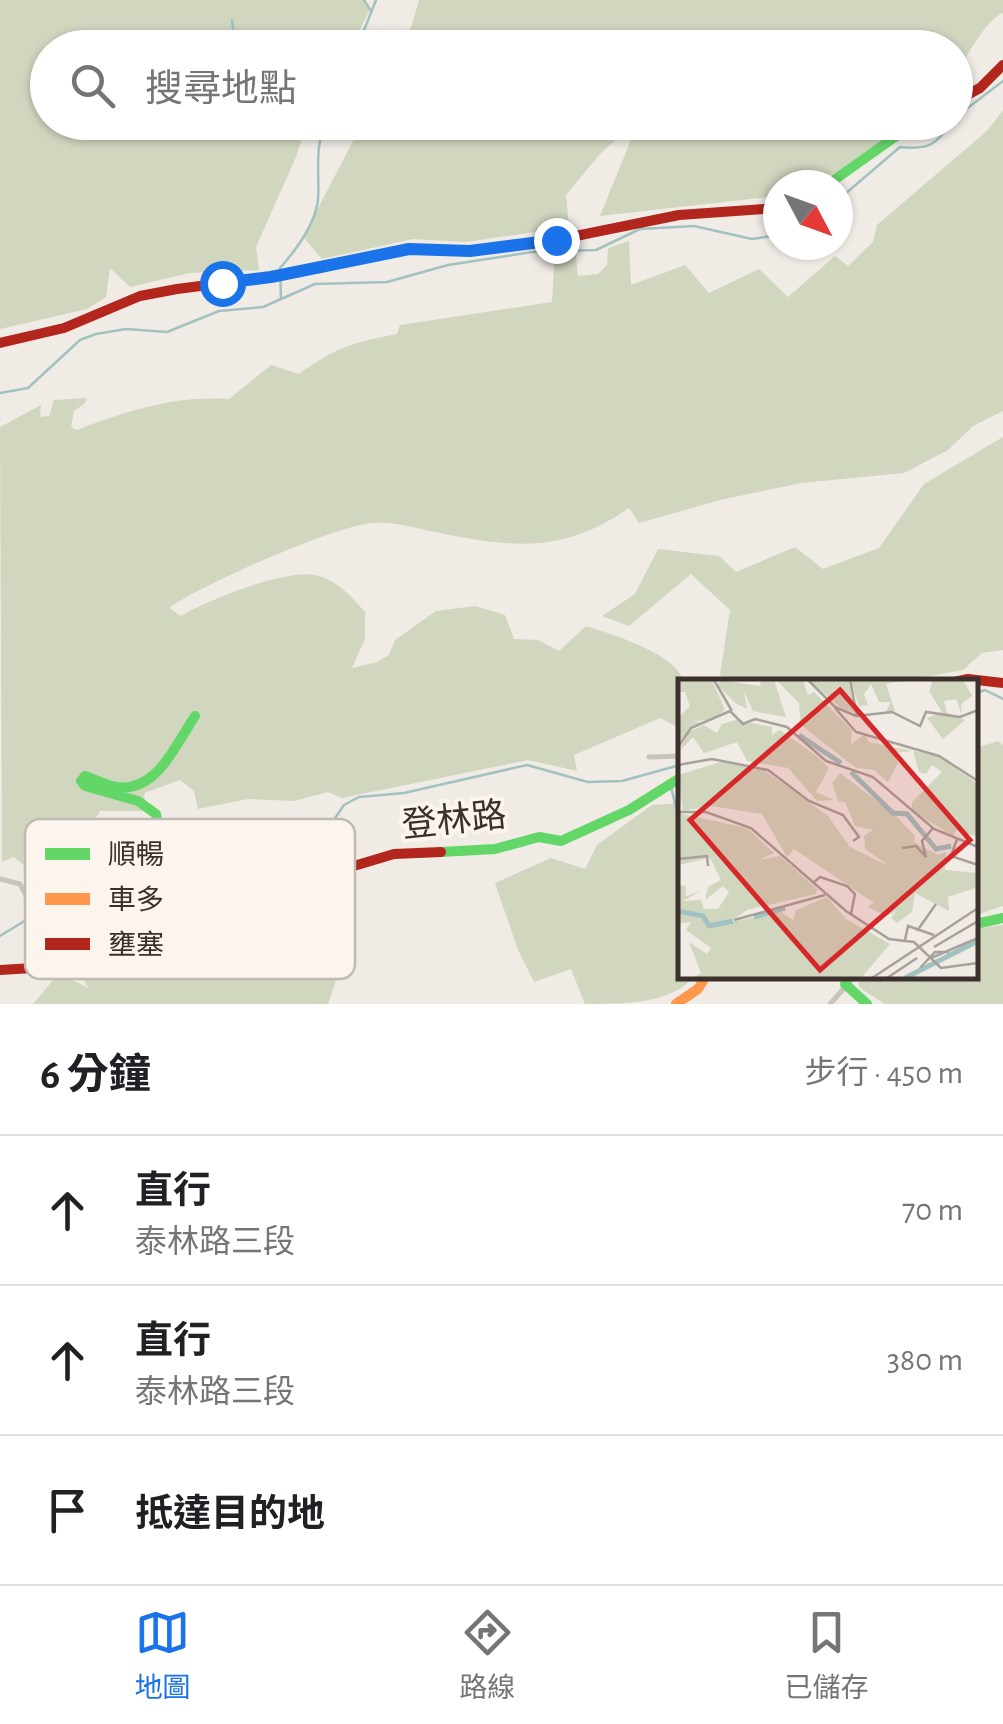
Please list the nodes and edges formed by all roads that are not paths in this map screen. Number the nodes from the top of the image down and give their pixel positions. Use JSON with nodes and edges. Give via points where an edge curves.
{"nodes":[{"id":1,"x":1003,"y":65,"type":"edge"},
{"id":2,"x":973,"y":92,"type":"edge"},
{"id":3,"x":890,"y":140,"type":"edge"},
{"id":4,"x":847,"y":170,"type":"edge"},
{"id":5,"x":763,"y":209,"type":"edge"},
{"id":6,"x":0,"y":343,"type":"edge"},
{"id":7,"x":978,"y":680,"type":"edge"},
{"id":8,"x":1003,"y":684,"type":"edge"},
{"id":9,"x":196,"y":716,"type":"dead end"},
{"id":10,"x":678,"y":756,"type":"edge"},
{"id":11,"x":648,"y":757,"type":"dead end"},
{"id":12,"x":678,"y":779,"type":"edge"},
{"id":13,"x":157,"y":819,"type":"edge"},
{"id":14,"x":355,"y":866,"type":"edge"},
{"id":15,"x":0,"y":879,"type":"edge"},
{"id":16,"x":25,"y":893,"type":"edge"},
{"id":17,"x":1003,"y":918,"type":"edge"},
{"id":18,"x":978,"y":924,"type":"edge"},
{"id":19,"x":25,"y":968,"type":"edge"},
{"id":20,"x":0,"y":970,"type":"edge"},
{"id":21,"x":704,"y":979,"type":"edge"},
{"id":22,"x":850,"y":980,"type":"edge"},
{"id":23,"x":676,"y":1004,"type":"edge"},
{"id":24,"x":830,"y":1004,"type":"edge"},
{"id":25,"x":867,"y":1004,"type":"edge"}],
"edges":[{"from":1,"to":2,"type":"street"},
{"from":3,"to":4,"type":"street"},
{"from":5,"to":6,"type":"street","via":[[679,214],[470,251],[409,249],[140,296],[64,328]]},
{"from":7,"to":8,"type":"street"},
{"from":9,"to":13,"type":"street","via":[[154,776],[137,785],[85,776],[81,781],[138,801]]},
{"from":10,"to":11,"type":"street"},
{"from":12,"to":14,"type":"street","name":"登林路","via":[[561,841],[539,837],[495,849],[394,854]]},
{"from":15,"to":16,"type":"street","via":[[20,884]]},
{"from":17,"to":18,"type":"street"},
{"from":19,"to":20,"type":"street","name":"登林路"},
{"from":21,"to":23,"type":"street"},
{"from":22,"to":24,"type":"street"},
{"from":22,"to":25,"type":"street"}]}
